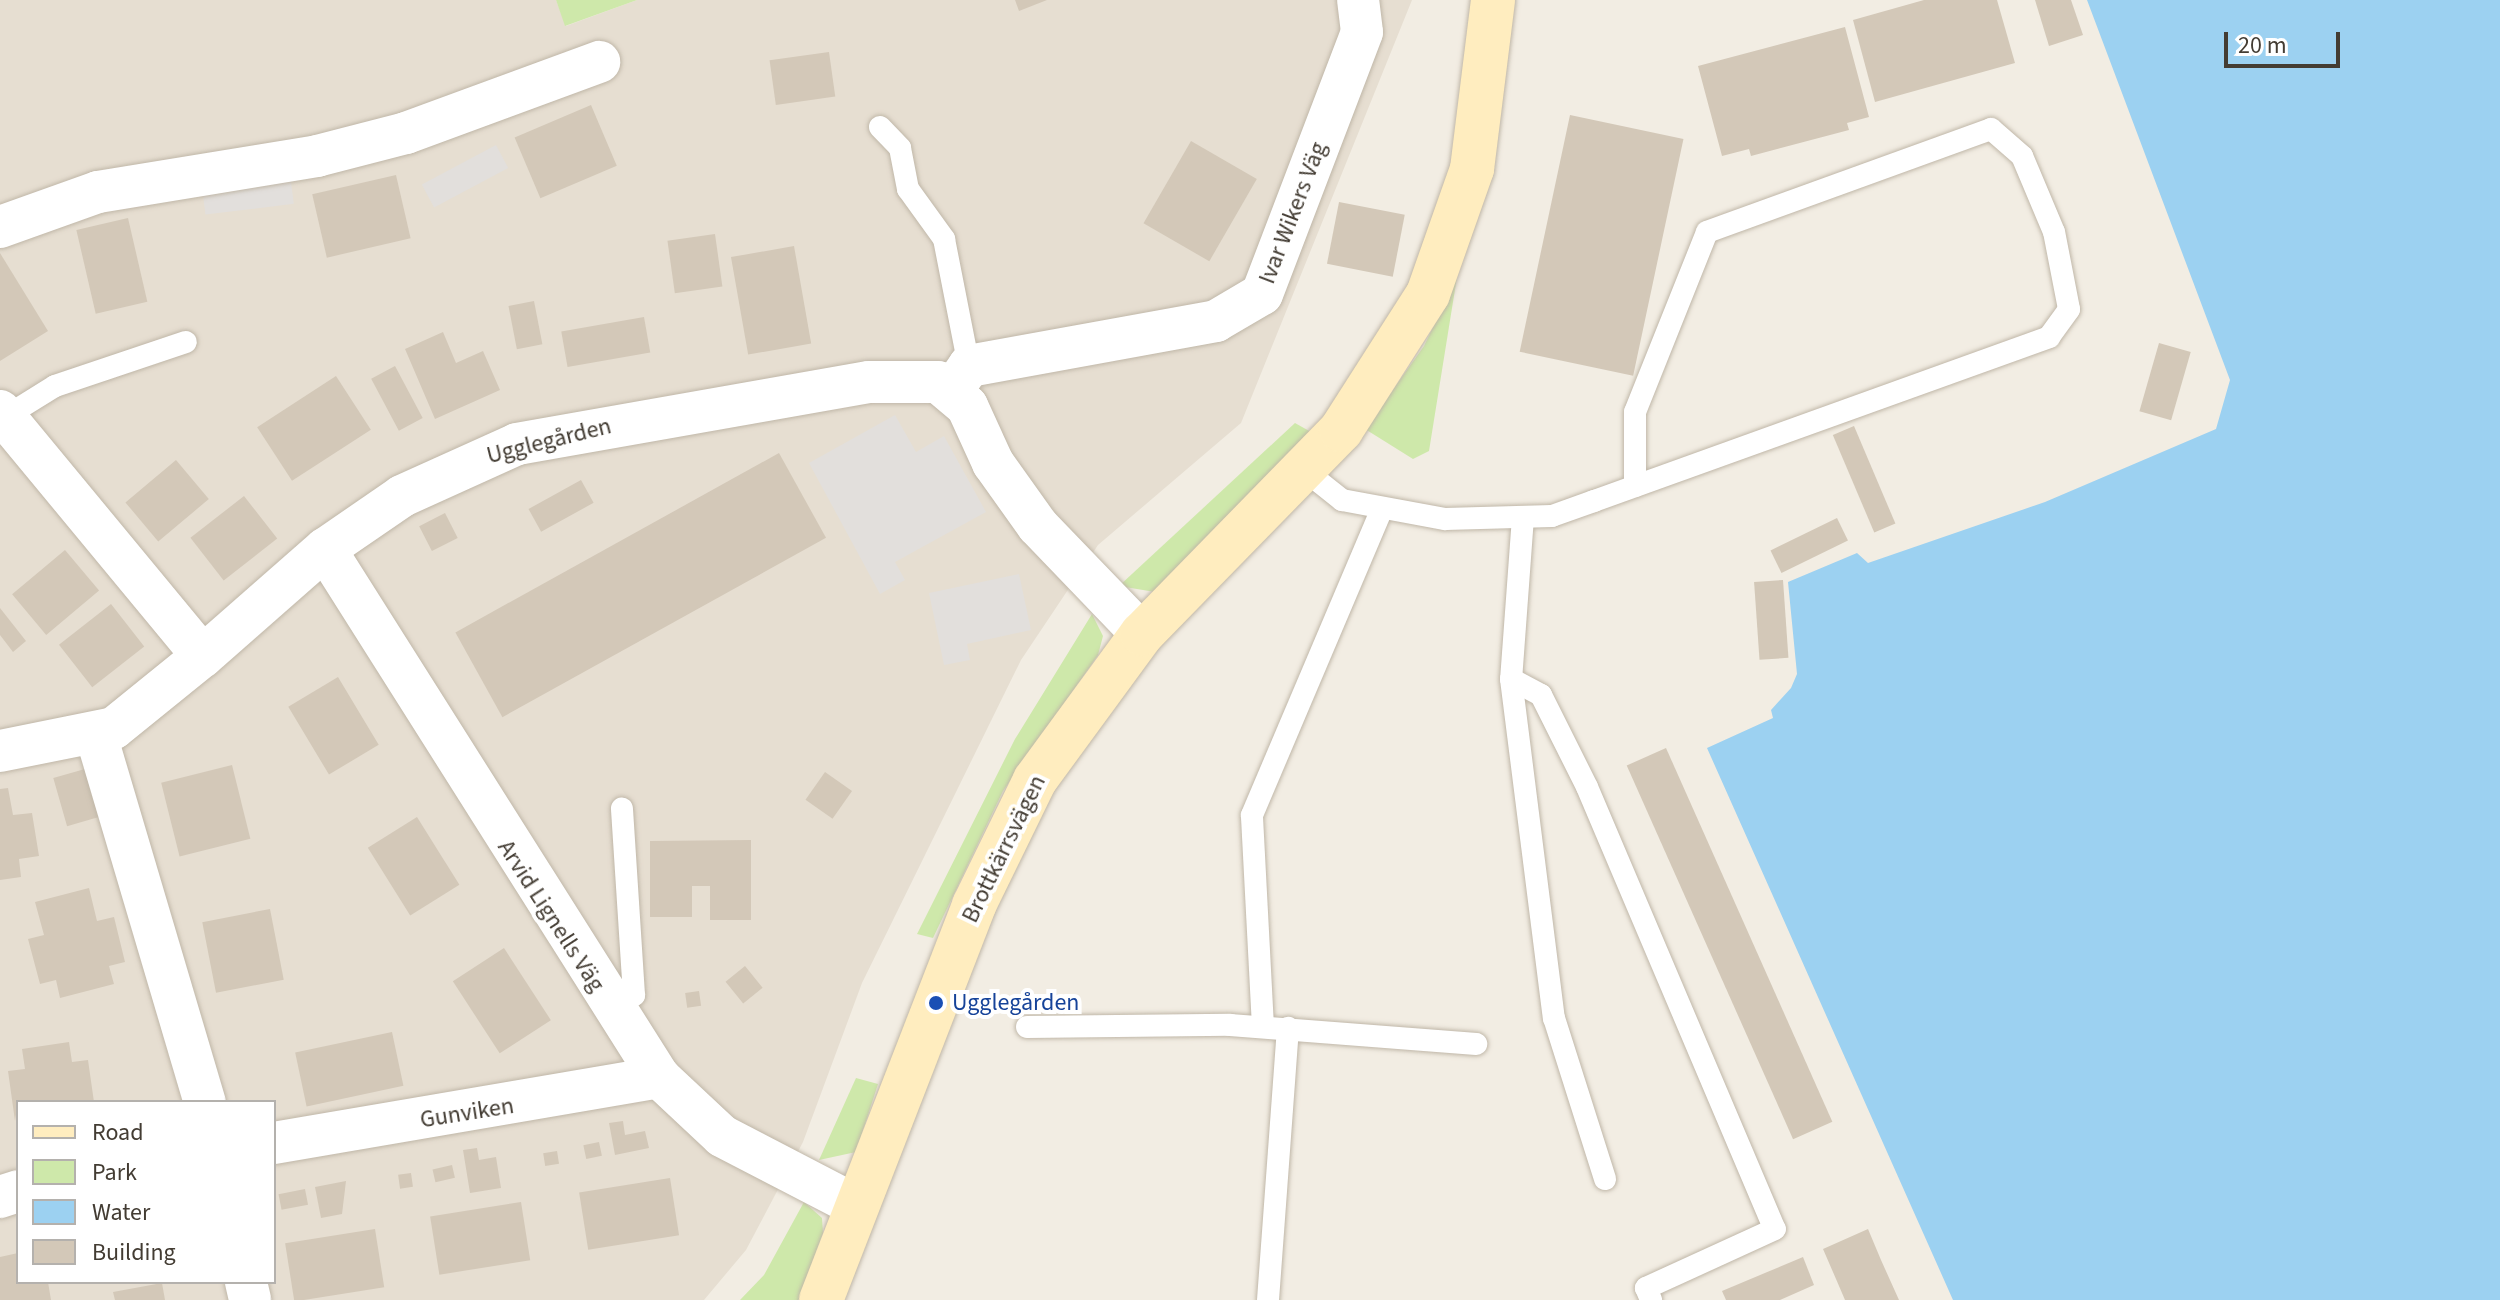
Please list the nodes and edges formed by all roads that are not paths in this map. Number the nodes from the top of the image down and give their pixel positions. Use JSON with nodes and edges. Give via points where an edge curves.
{"nodes":[{"id":1,"x":1358,"y":0,"type":"edge"},
{"id":2,"x":1493,"y":0,"type":"edge"},
{"id":3,"x":599,"y":62,"type":"dead end"},
{"id":4,"x":880,"y":127,"type":"dead end"},
{"id":5,"x":0,"y":227,"type":"edge"},
{"id":6,"x":186,"y":342,"type":"dead end"},
{"id":7,"x":961,"y":377,"type":"junction"},
{"id":8,"x":2,"y":414,"type":"edge"},
{"id":9,"x":1303,"y":469,"type":"junction"},
{"id":10,"x":1635,"y":486,"type":"junction"},
{"id":11,"x":1382,"y":508,"type":"junction"},
{"id":12,"x":1523,"y":517,"type":"junction"},
{"id":13,"x":325,"y":549,"type":"junction"},
{"id":14,"x":1142,"y":634,"type":"junction"},
{"id":15,"x":203,"y":656,"type":"junction"},
{"id":16,"x":1511,"y":679,"type":"junction"},
{"id":17,"x":96,"y":735,"type":"junction"},
{"id":18,"x":0,"y":751,"type":"edge"},
{"id":19,"x":622,"y":808,"type":"dead end"},
{"id":20,"x":611,"y":1009,"type":"junction"},
{"id":21,"x":1027,"y":1027,"type":"dead end"},
{"id":22,"x":1263,"y":1027,"type":"junction"},
{"id":23,"x":1288,"y":1028,"type":"junction"},
{"id":24,"x":1476,"y":1044,"type":"dead end"},
{"id":25,"x":659,"y":1077,"type":"junction"},
{"id":26,"x":204,"y":1100,"type":"edge"},
{"id":27,"x":276,"y":1143,"type":"edge"},
{"id":28,"x":1605,"y":1179,"type":"dead end"},
{"id":29,"x":855,"y":1205,"type":"junction"},
{"id":30,"x":821,"y":1300,"type":"edge"},
{"id":31,"x":1268,"y":1300,"type":"edge"},
{"id":32,"x":1651,"y":1300,"type":"edge"}],
"edges":[{"from":1,"to":7,"type":"street","name":"Ivar Wikers Väg","via":[[1362,32],[1262,294],[1216,321]]},
{"from":2,"to":9,"type":"street","name":"Brottkärrsvägen","via":[[1472,169],[1450,238],[1391,357],[1341,430]]},
{"from":3,"to":5,"type":"street","via":[[406,133],[317,156],[98,192]]},
{"from":4,"to":7,"type":"lane","via":[[900,148],[908,189],[944,239]]},
{"from":6,"to":8,"type":"lane","via":[[55,386]]},
{"from":7,"to":13,"type":"street","name":"Ugglegården","via":[[882,380],[517,444],[402,496]]},
{"from":7,"to":14,"type":"street","via":[[1018,501]]},
{"from":8,"to":15,"type":"street"},
{"from":9,"to":11,"type":"lane","via":[[1342,500]]},
{"from":9,"to":14,"type":"street","name":"Brottkärrsvägen"},
{"from":10,"to":10,"type":"lane","via":[[1635,412],[1707,232],[1991,129],[2022,156],[2054,232],[2069,309],[2049,337]]},
{"from":10,"to":12,"type":"lane","via":[[1552,516]]},
{"from":11,"to":12,"type":"lane","via":[[1445,519]]},
{"from":11,"to":22,"type":"lane","via":[[1252,815]]},
{"from":12,"to":16,"type":"lane"},
{"from":13,"to":15,"type":"street","name":"Ugglegården"},
{"from":13,"to":20,"type":"street","name":"Arvid Lignells Väg"},
{"from":14,"to":29,"type":"street","name":"Brottkärrsvägen","via":[[1063,736],[1002,846]]},
{"from":15,"to":17,"type":"street","via":[[137,714]]},
{"from":16,"to":28,"type":"lane","via":[[1554,1018]]},
{"from":16,"to":32,"type":"lane","via":[[1541,695],[1587,787],[1775,1229],[1646,1288]]},
{"from":17,"to":18,"type":"street"},
{"from":17,"to":26,"type":"street"},
{"from":19,"to":20,"type":"lane","via":[[634,995]]},
{"from":20,"to":25,"type":"street","name":"Arvid Lignells Väg"},
{"from":21,"to":22,"type":"lane"},
{"from":22,"to":23,"type":"lane"},
{"from":23,"to":24,"type":"lane"},
{"from":23,"to":31,"type":"lane"},
{"from":25,"to":27,"type":"street","name":"Gunviken"},
{"from":25,"to":29,"type":"street","name":"Arvid Lignells Väg","via":[[722,1136]]},
{"from":29,"to":30,"type":"street","name":"Brottkärrsvägen"}]}
